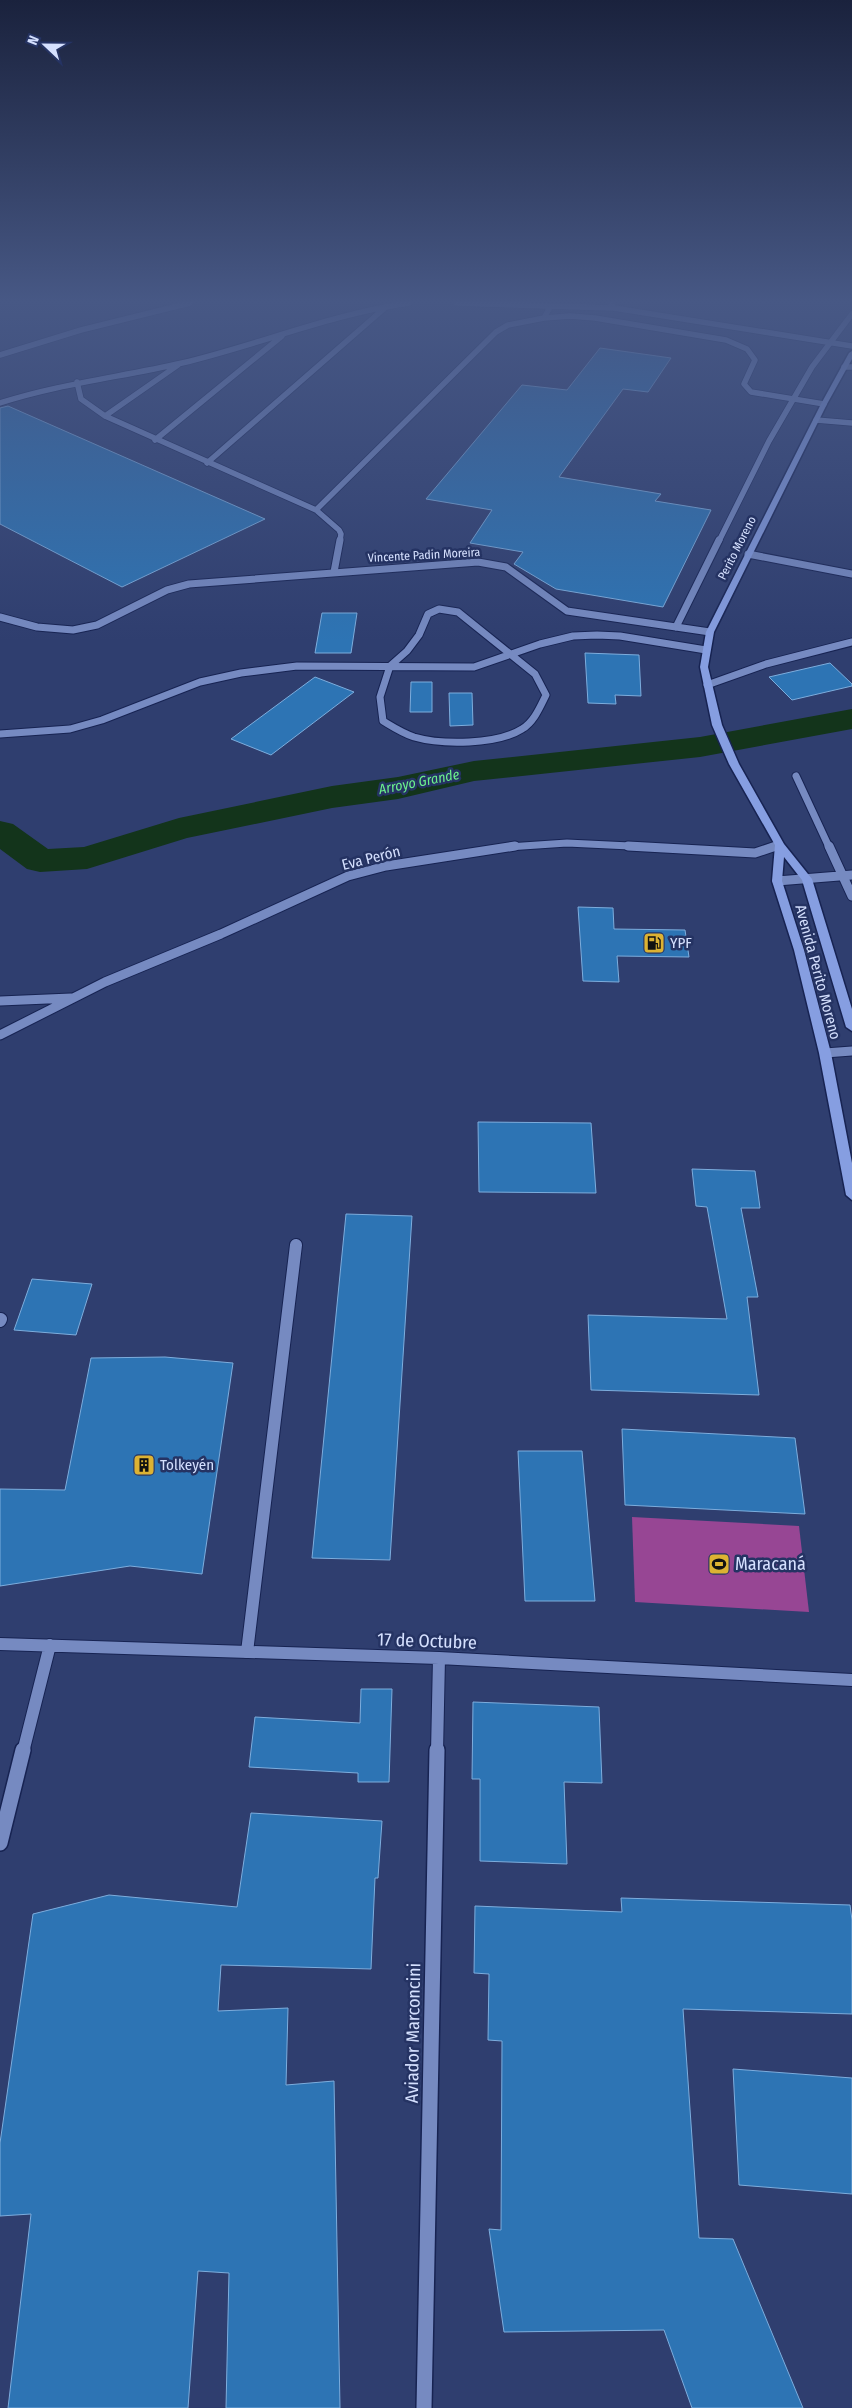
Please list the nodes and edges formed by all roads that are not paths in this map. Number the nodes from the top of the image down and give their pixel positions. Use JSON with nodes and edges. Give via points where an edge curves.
{"nodes":[{"id":1,"x":185,"y":415,"type":"edge"},
{"id":2,"x":262,"y":415,"type":"edge"},
{"id":3,"x":412,"y":415,"type":"edge"},
{"id":4,"x":785,"y":415,"type":"edge"},
{"id":5,"x":818,"y":415,"type":"edge"},
{"id":6,"x":105,"y":416,"type":"edge"},
{"id":7,"x":816,"y":420,"type":"junction"},
{"id":8,"x":852,"y":424,"type":"edge"},
{"id":9,"x":155,"y":440,"type":"junction"},
{"id":10,"x":208,"y":463,"type":"junction"},
{"id":11,"x":316,"y":510,"type":"junction"},
{"id":12,"x":748,"y":554,"type":"junction"},
{"id":13,"x":334,"y":572,"type":"junction"},
{"id":14,"x":852,"y":574,"type":"edge"},
{"id":15,"x":0,"y":617,"type":"edge"},
{"id":16,"x":676,"y":627,"type":"junction"},
{"id":17,"x":710,"y":632,"type":"junction"},
{"id":18,"x":852,"y":642,"type":"edge"},
{"id":19,"x":706,"y":650,"type":"junction"},
{"id":20,"x":509,"y":655,"type":"junction"},
{"id":21,"x":390,"y":666,"type":"junction"},
{"id":22,"x":707,"y":685,"type":"junction"},
{"id":23,"x":0,"y":734,"type":"edge"},
{"id":24,"x":734,"y":764,"type":"joint"},
{"id":25,"x":796,"y":776,"type":"dead end"},
{"id":26,"x":780,"y":845,"type":"junction"},
{"id":27,"x":848,"y":876,"type":"edge"},
{"id":28,"x":807,"y":879,"type":"junction"},
{"id":29,"x":778,"y":881,"type":"junction"},
{"id":30,"x":852,"y":896,"type":"edge"},
{"id":31,"x":74,"y":997,"type":"junction"},
{"id":32,"x":0,"y":1001,"type":"edge"},
{"id":33,"x":852,"y":1027,"type":"edge"},
{"id":34,"x":0,"y":1035,"type":"edge"},
{"id":35,"x":852,"y":1051,"type":"edge"},
{"id":36,"x":825,"y":1054,"type":"junction"},
{"id":37,"x":852,"y":1195,"type":"edge"},
{"id":38,"x":296,"y":1245,"type":"dead end"},
{"id":39,"x":0,"y":1644,"type":"edge"},
{"id":40,"x":50,"y":1645,"type":"junction"},
{"id":41,"x":247,"y":1652,"type":"junction"},
{"id":42,"x":439,"y":1658,"type":"junction"},
{"id":43,"x":852,"y":1680,"type":"edge"},
{"id":44,"x":0,"y":1843,"type":"edge"},
{"id":45,"x":424,"y":2408,"type":"edge"}],
"edges":[{"from":1,"to":9,"type":"street"},
{"from":2,"to":10,"type":"street"},
{"from":3,"to":11,"type":"street"},
{"from":4,"to":16,"type":"street","via":[[727,522]]},
{"from":5,"to":7,"type":"main road","name":"Perito Moreno"},
{"from":6,"to":9,"type":"street"},
{"from":7,"to":8,"type":"street"},
{"from":7,"to":12,"type":"main road","name":"Perito Moreno"},
{"from":9,"to":10,"type":"street"},
{"from":10,"to":11,"type":"street"},
{"from":11,"to":13,"type":"street","via":[[336,525],[341,534]]},
{"from":12,"to":14,"type":"street"},
{"from":12,"to":17,"type":"main road","name":"Perito Moreno"},
{"from":13,"to":15,"type":"street","name":"Vincente Padin Moreira","via":[[189,584],[167,590],[97,625],[73,630],[37,627]]},
{"from":13,"to":16,"type":"street","name":"Vincente Padin Moreira","via":[[492,563],[506,567],[567,611]]},
{"from":16,"to":17,"type":"street","name":"Vincente Padin Moreira"},
{"from":17,"to":19,"type":"main road","name":"Perito Moreno"},
{"from":18,"to":22,"type":"street","via":[[766,664]]},
{"from":19,"to":20,"type":"street","via":[[597,635],[573,636]]},
{"from":19,"to":22,"type":"main road","name":"Perito Moreno"},
{"from":20,"to":21,"type":"street","via":[[474,667]]},
{"from":20,"to":21,"type":"street","via":[[458,612],[439,609],[428,614],[407,651]]},
{"from":20,"to":21,"type":"street","via":[[534,674],[546,695],[535,718],[522,730],[506,737],[463,741],[433,741],[404,734],[383,721],[380,697]]},
{"from":21,"to":23,"type":"street","via":[[296,666],[241,673],[200,682],[70,729]]},
{"from":22,"to":24,"type":"main road","name":"Perito Moreno","via":[[717,724]]},
{"from":24,"to":26,"type":"main road","name":"Avenida Perito Moreno"},
{"from":25,"to":27,"type":"street"},
{"from":26,"to":28,"type":"main road","name":"Avenida Perito Moreno"},
{"from":26,"to":29,"type":"main road","name":"Avenida Perito Moreno"},
{"from":26,"to":31,"type":"street","name":"Eva Perón","via":[[755,853],[567,843],[517,846],[386,866],[348,876]]},
{"from":27,"to":28,"type":"street"},
{"from":27,"to":30,"type":"street"},
{"from":28,"to":29,"type":"street"},
{"from":28,"to":33,"type":"main road","name":"Avenida Perito Moreno"},
{"from":29,"to":36,"type":"main road","name":"Avenida Perito Moreno"},
{"from":31,"to":32,"type":"street"},
{"from":31,"to":34,"type":"street","name":"Eva Perón"},
{"from":35,"to":36,"type":"street"},
{"from":36,"to":37,"type":"main road","name":"Avenida Perito Moreno"},
{"from":38,"to":41,"type":"street"},
{"from":39,"to":40,"type":"street","name":"17 de Octubre"},
{"from":40,"to":41,"type":"street","name":"17 de Octubre"},
{"from":40,"to":44,"type":"street"},
{"from":41,"to":42,"type":"street","name":"17 de Octubre"},
{"from":42,"to":43,"type":"street","name":"17 de Octubre"},
{"from":42,"to":45,"type":"street","name":"Aviador Marconcini"}]}
